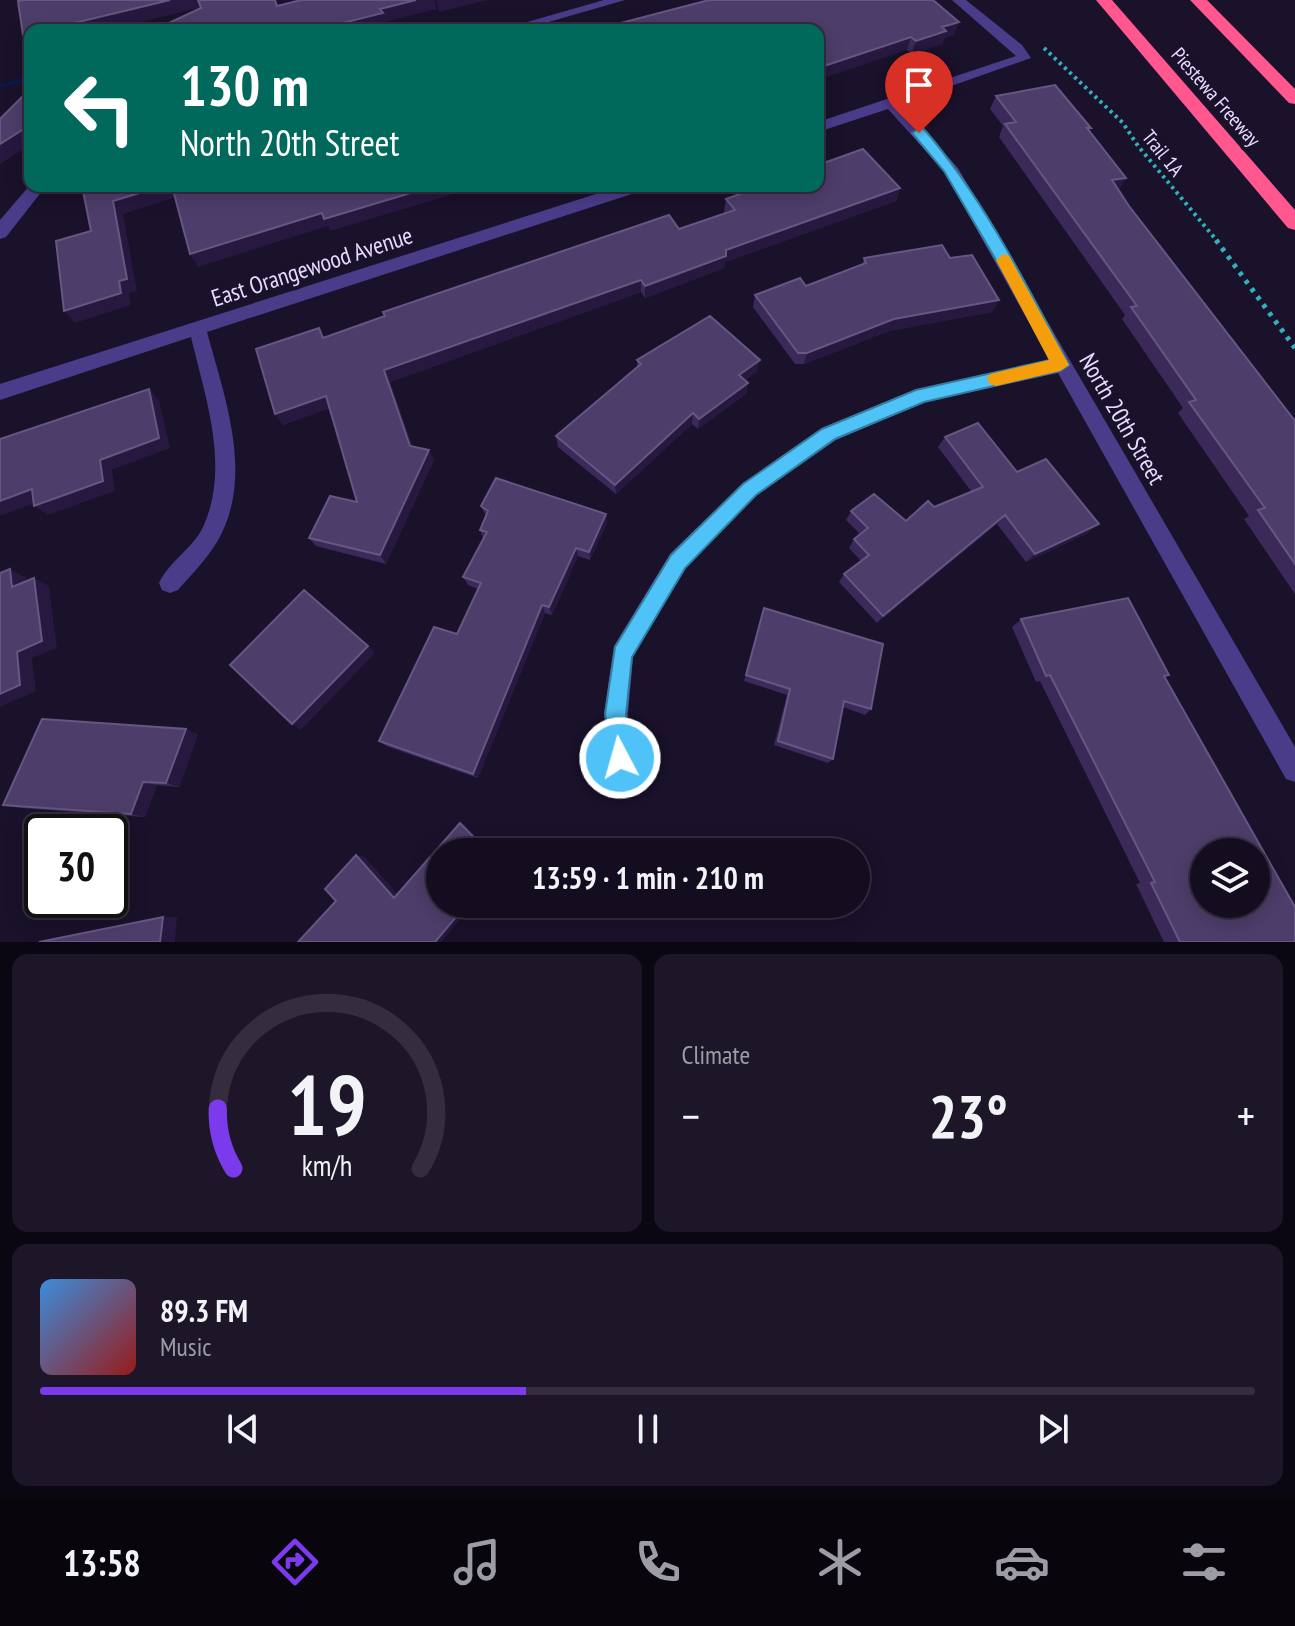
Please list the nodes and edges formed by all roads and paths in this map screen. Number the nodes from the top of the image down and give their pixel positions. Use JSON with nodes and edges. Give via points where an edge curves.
{"nodes":[{"id":1,"x":619,"y":0,"type":"edge"},
{"id":2,"x":958,"y":0,"type":"edge"},
{"id":3,"x":1104,"y":0,"type":"edge"},
{"id":4,"x":1198,"y":0,"type":"edge"},
{"id":5,"x":529,"y":24,"type":"edge"},
{"id":6,"x":1036,"y":41,"type":"dead end"},
{"id":7,"x":1295,"y":99,"type":"edge"},
{"id":8,"x":891,"y":103,"type":"junction"},
{"id":9,"x":824,"y":125,"type":"edge"},
{"id":10,"x":33,"y":192,"type":"edge"},
{"id":11,"x":620,"y":192,"type":"edge"},
{"id":12,"x":1295,"y":223,"type":"edge"},
{"id":13,"x":0,"y":233,"type":"edge"},
{"id":14,"x":198,"y":330,"type":"junction"},
{"id":15,"x":1295,"y":348,"type":"edge"},
{"id":16,"x":1060,"y":365,"type":"junction"},
{"id":17,"x":0,"y":392,"type":"edge"},
{"id":18,"x":170,"y":583,"type":"dead end"},
{"id":19,"x":1295,"y":770,"type":"edge"},
{"id":20,"x":623,"y":780,"type":"dead end"}],
"edges":[{"from":1,"to":5,"type":"street"},
{"from":2,"to":8,"type":"street","via":[[1024,58]]},
{"from":3,"to":12,"type":"highway","name":"Piestewa Freeway"},
{"from":4,"to":7,"type":"highway"},
{"from":6,"to":15,"type":"path","name":"Trail 1A","via":[[1123,123]]},
{"from":8,"to":9,"type":"street"},
{"from":8,"to":16,"type":"street","name":"North 20th Street","via":[[950,168]]},
{"from":10,"to":13,"type":"street"},
{"from":11,"to":14,"type":"street","name":"East Orangewood Avenue"},
{"from":14,"to":17,"type":"street","name":"East Orangewood Avenue"},
{"from":14,"to":18,"type":"street","via":[[225,434],[227,476],[215,527]]},
{"from":16,"to":19,"type":"street","name":"North 20th Street"},
{"from":16,"to":20,"type":"street","via":[[922,395],[829,434],[750,489],[678,561],[622,654],[616,714]]}]}
